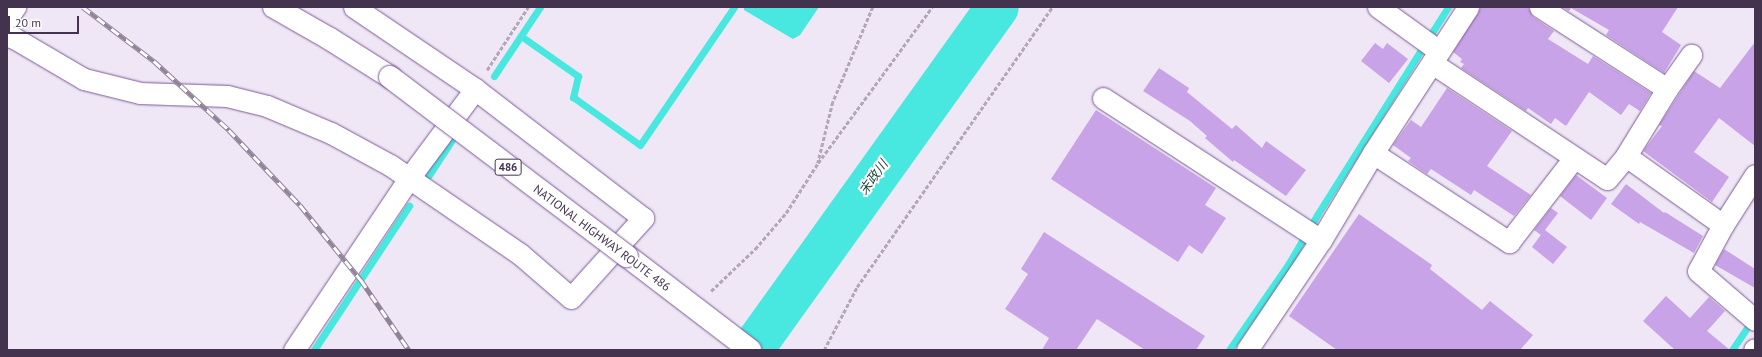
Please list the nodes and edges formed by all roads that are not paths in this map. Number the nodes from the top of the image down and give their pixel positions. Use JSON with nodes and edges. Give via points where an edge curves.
{"nodes":[{"id":1,"x":15,"y":7,"type":"edge"},
{"id":2,"x":274,"y":7,"type":"edge"},
{"id":3,"x":354,"y":7,"type":"edge"},
{"id":4,"x":1378,"y":7,"type":"edge"},
{"id":5,"x":1468,"y":7,"type":"edge"},
{"id":6,"x":1540,"y":7,"type":"edge"},
{"id":7,"x":7,"y":18,"type":"edge"},
{"id":8,"x":7,"y":36,"type":"edge"},
{"id":9,"x":1431,"y":49,"type":"junction"},
{"id":10,"x":1691,"y":55,"type":"dead end"},
{"id":11,"x":475,"y":89,"type":"junction"},
{"id":12,"x":1667,"y":89,"type":"junction"},
{"id":13,"x":1103,"y":98,"type":"dead end"},
{"id":14,"x":1373,"y":153,"type":"junction"},
{"id":15,"x":1626,"y":156,"type":"junction"},
{"id":16,"x":1574,"y":158,"type":"junction"},
{"id":17,"x":1755,"y":174,"type":"edge"},
{"id":18,"x":409,"y":178,"type":"junction"},
{"id":19,"x":1723,"y":225,"type":"junction"},
{"id":20,"x":1311,"y":234,"type":"junction"},
{"id":21,"x":1752,"y":317,"type":"edge"},
{"id":22,"x":294,"y":350,"type":"edge"},
{"id":23,"x":750,"y":350,"type":"edge"},
{"id":24,"x":1247,"y":350,"type":"edge"}],
"edges":[{"from":1,"to":7,"type":"street"},
{"from":2,"to":23,"type":"highway","name":"NATIONAL HIGHWAY ROUTE 486","number":"486","bridge":true,"via":[[390,77]]},
{"from":3,"to":11,"type":"street"},
{"from":4,"to":9,"type":"street"},
{"from":5,"to":9,"type":"street"},
{"from":6,"to":12,"type":"street"},
{"from":8,"to":18,"type":"street","via":[[84,79],[140,93],[227,96],[267,106],[331,133]]},
{"from":9,"to":14,"type":"street"},
{"from":9,"to":16,"type":"street"},
{"from":10,"to":12,"type":"street"},
{"from":11,"to":18,"type":"street"},
{"from":11,"to":18,"type":"street","via":[[643,218],[571,298],[520,254]]},
{"from":12,"to":15,"type":"street"},
{"from":13,"to":20,"type":"street"},
{"from":14,"to":16,"type":"street","via":[[1509,242]]},
{"from":14,"to":20,"type":"street"},
{"from":15,"to":16,"type":"street","via":[[1607,179]]},
{"from":15,"to":19,"type":"street"},
{"from":17,"to":19,"type":"street"},
{"from":18,"to":22,"type":"street"},
{"from":19,"to":21,"type":"street","via":[[1698,271]]},
{"from":20,"to":24,"type":"street"}]}
